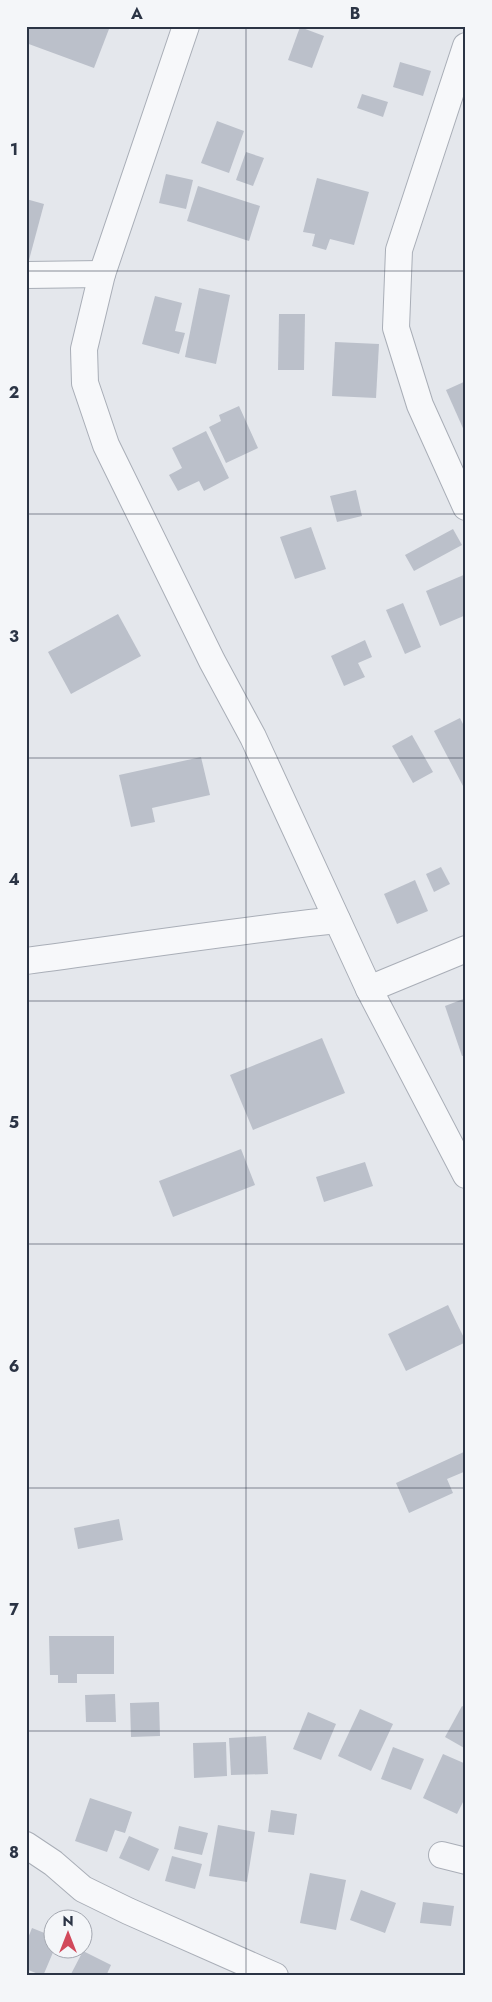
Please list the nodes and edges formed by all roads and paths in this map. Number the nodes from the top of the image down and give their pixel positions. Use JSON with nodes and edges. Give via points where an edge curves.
{"nodes":[{"id":1,"x":186,"y":26,"type":"edge"},
{"id":2,"x":466,"y":46,"type":"edge"},
{"id":3,"x":102,"y":274,"type":"junction"},
{"id":4,"x":26,"y":275,"type":"edge"},
{"id":5,"x":466,"y":507,"type":"edge"},
{"id":6,"x":337,"y":920,"type":"junction"},
{"id":7,"x":466,"y":949,"type":"edge"},
{"id":8,"x":26,"y":961,"type":"edge"},
{"id":9,"x":369,"y":989,"type":"junction"},
{"id":10,"x":466,"y":1175,"type":"edge"},
{"id":11,"x":26,"y":1845,"type":"edge"},
{"id":12,"x":275,"y":1976,"type":"edge"}],
"edges":[{"from":1,"to":3,"type":"street"},
{"from":2,"to":5,"type":"street","via":[[399,250],[396,328],[420,405]]},
{"from":3,"to":4,"type":"street"},
{"from":3,"to":6,"type":"street","via":[[84,349],[85,383],[106,445],[253,737]]},
{"from":6,"to":8,"type":"street"},
{"from":6,"to":9,"type":"street"},
{"from":7,"to":9,"type":"street"},
{"from":9,"to":10,"type":"street"},
{"from":11,"to":12,"type":"street","via":[[83,1889]]}]}
